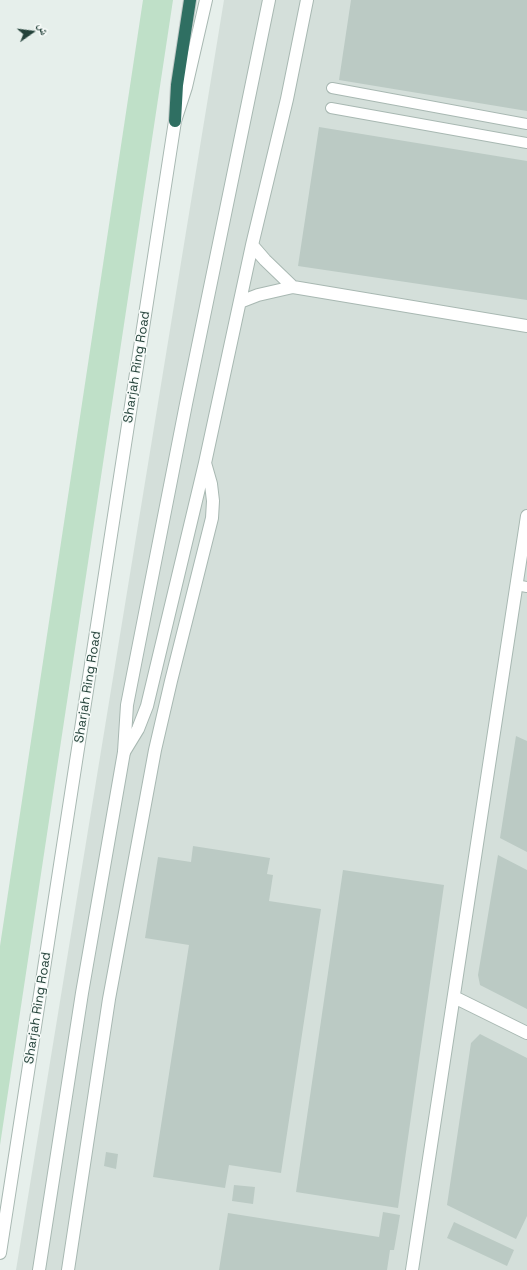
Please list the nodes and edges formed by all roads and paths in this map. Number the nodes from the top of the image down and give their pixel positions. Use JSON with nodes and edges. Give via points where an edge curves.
{"nodes":[{"id":1,"x":190,"y":0,"type":"edge"},
{"id":2,"x":206,"y":0,"type":"edge"},
{"id":3,"x":269,"y":0,"type":"edge"},
{"id":4,"x":307,"y":0,"type":"edge"},
{"id":5,"x":332,"y":88,"type":"dead end"},
{"id":6,"x":331,"y":108,"type":"dead end"},
{"id":7,"x":175,"y":121,"type":"junction"},
{"id":8,"x":527,"y":124,"type":"edge"},
{"id":9,"x":527,"y":143,"type":"edge"},
{"id":10,"x":252,"y":245,"type":"junction"},
{"id":11,"x":293,"y":287,"type":"junction"},
{"id":12,"x":240,"y":302,"type":"junction"},
{"id":13,"x":527,"y":326,"type":"edge"},
{"id":14,"x":204,"y":462,"type":"junction"},
{"id":15,"x":527,"y":516,"type":"edge"},
{"id":16,"x":522,"y":586,"type":"edge"},
{"id":17,"x":124,"y":752,"type":"junction"},
{"id":18,"x":454,"y":997,"type":"junction"},
{"id":19,"x":527,"y":1033,"type":"edge"},
{"id":20,"x":0,"y":1254,"type":"edge"},
{"id":21,"x":39,"y":1270,"type":"edge"},
{"id":22,"x":68,"y":1270,"type":"edge"},
{"id":23,"x":412,"y":1270,"type":"edge"}],
"edges":[{"from":1,"to":7,"type":"highway","via":[[177,85]]},
{"from":2,"to":7,"type":"street","name":"Sharjah Ring Road","via":[[186,87]]},
{"from":3,"to":17,"type":"street","via":[[127,705]]},
{"from":4,"to":10,"type":"street","via":[[282,122]]},
{"from":5,"to":8,"type":"lane"},
{"from":6,"to":9,"type":"lane"},
{"from":7,"to":20,"type":"street","name":"Sharjah Ring Road"},
{"from":10,"to":11,"type":"street"},
{"from":10,"to":12,"type":"street"},
{"from":11,"to":12,"type":"street"},
{"from":11,"to":13,"type":"street"},
{"from":12,"to":14,"type":"street"},
{"from":14,"to":17,"type":"street","via":[[147,706],[138,729]]},
{"from":14,"to":22,"type":"street","via":[[211,484],[212,518],[154,758],[109,999]]},
{"from":15,"to":16,"type":"street"},
{"from":16,"to":18,"type":"street"},
{"from":17,"to":21,"type":"street","via":[[82,993]]},
{"from":18,"to":19,"type":"street"},
{"from":18,"to":23,"type":"street"}]}
